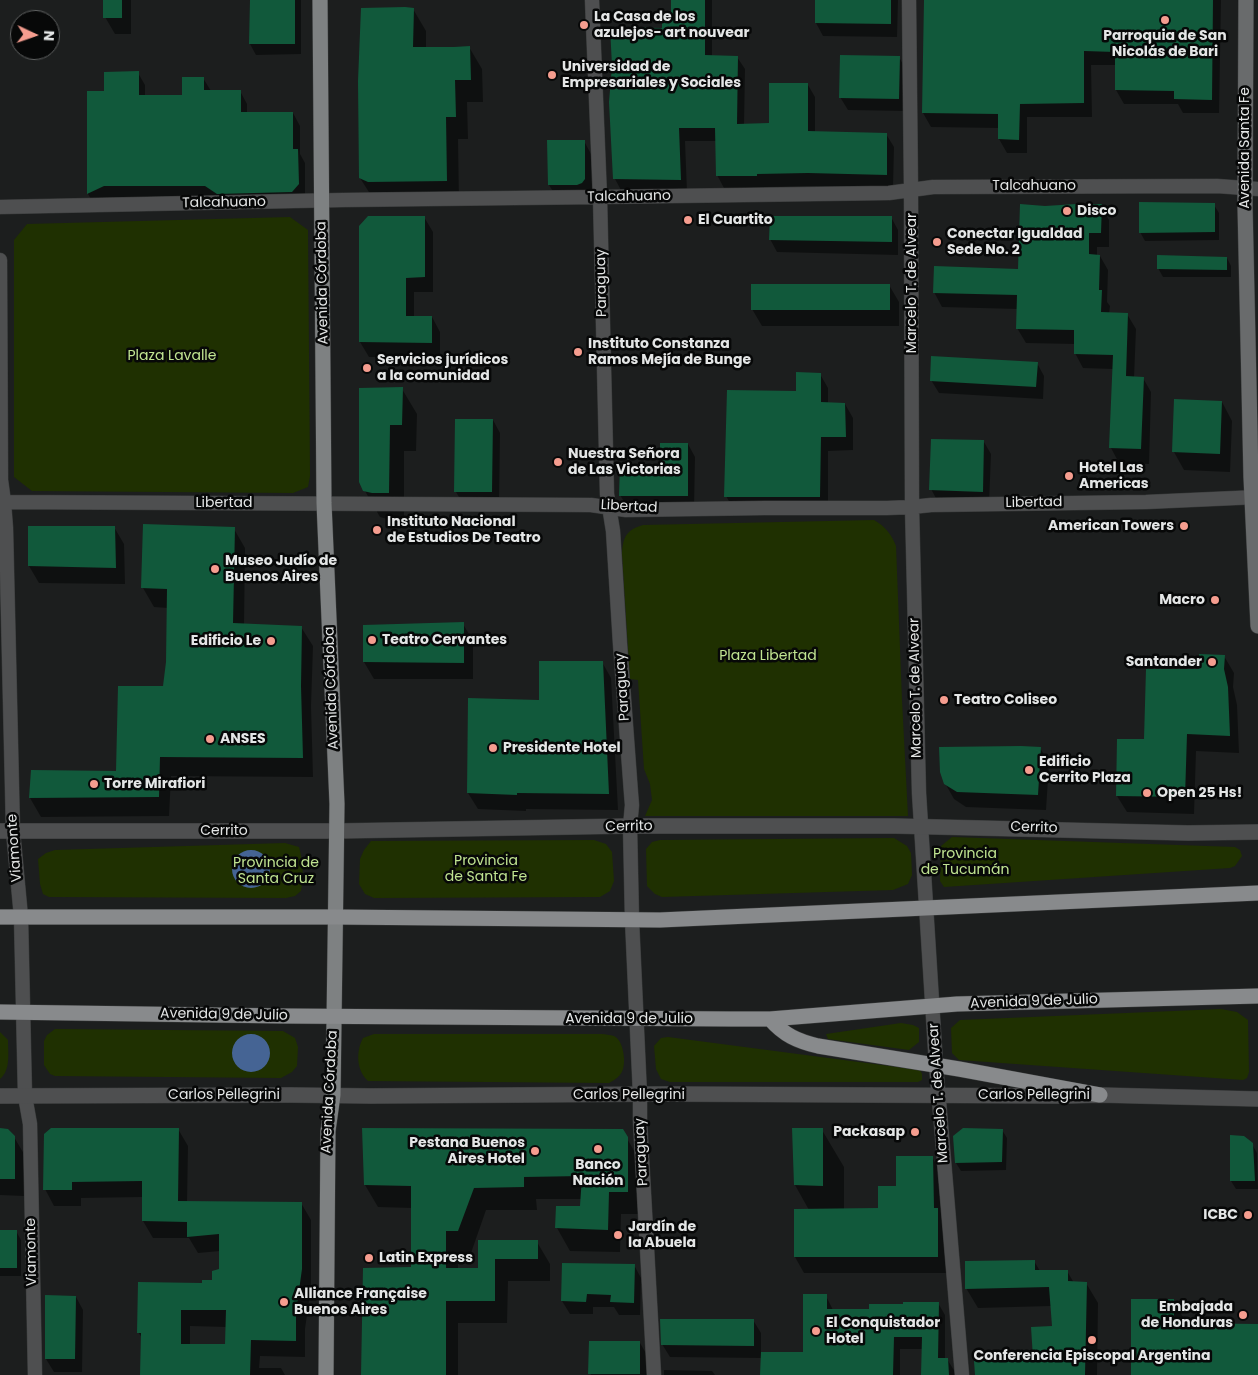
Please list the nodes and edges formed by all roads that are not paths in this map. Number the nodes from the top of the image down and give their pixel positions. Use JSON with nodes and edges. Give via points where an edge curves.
{"nodes":[{"id":1,"x":320,"y":0,"type":"edge"},
{"id":2,"x":592,"y":0,"type":"edge"},
{"id":3,"x":909,"y":0,"type":"edge"},
{"id":4,"x":1246,"y":0,"type":"edge"},
{"id":5,"x":1252,"y":188,"type":"edge"},
{"id":6,"x":911,"y":190,"type":"junction"},
{"id":7,"x":600,"y":198,"type":"junction"},
{"id":8,"x":322,"y":201,"type":"junction"},
{"id":9,"x":0,"y":207,"type":"edge"},
{"id":10,"x":0,"y":260,"type":"edge"},
{"id":11,"x":1255,"y":498,"type":"edge"},
{"id":12,"x":2,"y":502,"type":"edge"},
{"id":13,"x":324,"y":503,"type":"junction"},
{"id":14,"x":610,"y":507,"type":"junction"},
{"id":15,"x":912,"y":507,"type":"junction"},
{"id":16,"x":1258,"y":626,"type":"edge"},
{"id":17,"x":630,"y":826,"type":"junction"},
{"id":18,"x":921,"y":826,"type":"junction"},
{"id":19,"x":6,"y":831,"type":"edge"},
{"id":20,"x":337,"y":831,"type":"junction"},
{"id":21,"x":1258,"y":832,"type":"edge"},
{"id":22,"x":1258,"y":893,"type":"edge"},
{"id":23,"x":926,"y":909,"type":"junction"},
{"id":24,"x":0,"y":917,"type":"edge"},
{"id":25,"x":21,"y":917,"type":"junction"},
{"id":26,"x":335,"y":917,"type":"junction"},
{"id":27,"x":632,"y":920,"type":"junction"},
{"id":28,"x":1258,"y":996,"type":"edge"},
{"id":29,"x":932,"y":1006,"type":"junction"},
{"id":30,"x":0,"y":1012,"type":"edge"},
{"id":31,"x":23,"y":1012,"type":"junction"},
{"id":32,"x":334,"y":1017,"type":"junction"},
{"id":33,"x":770,"y":1018,"type":"junction"},
{"id":34,"x":636,"y":1019,"type":"junction"},
{"id":35,"x":936,"y":1065,"type":"junction"},
{"id":36,"x":333,"y":1095,"type":"junction"},
{"id":37,"x":640,"y":1095,"type":"junction"},
{"id":38,"x":939,"y":1095,"type":"junction"},
{"id":39,"x":1100,"y":1095,"type":"junction"},
{"id":40,"x":0,"y":1096,"type":"edge"},
{"id":41,"x":25,"y":1096,"type":"junction"},
{"id":42,"x":1258,"y":1099,"type":"edge"},
{"id":43,"x":35,"y":1375,"type":"edge"},
{"id":44,"x":326,"y":1375,"type":"edge"},
{"id":45,"x":654,"y":1375,"type":"edge"},
{"id":46,"x":962,"y":1375,"type":"edge"}],
"edges":[{"from":1,"to":8,"type":"main road","name":"Avenida Córdoba"},
{"from":2,"to":7,"type":"street","name":"Paraguay"},
{"from":3,"to":6,"type":"street","name":"Marcelo T. de Alvear"},
{"from":4,"to":5,"type":"main road","name":"Avenida Santa Fe"},
{"from":5,"to":6,"type":"street","name":"Talcahuano","via":[[933,186]]},
{"from":5,"to":11,"type":"main road","name":"Avenida Santa Fe"},
{"from":6,"to":7,"type":"street","name":"Talcahuano"},
{"from":6,"to":15,"type":"street","name":"Marcelo T. de Alvear"},
{"from":7,"to":8,"type":"street","name":"Talcahuano"},
{"from":7,"to":14,"type":"street","name":"Paraguay","via":[[607,494]]},
{"from":8,"to":9,"type":"street","name":"Talcahuano"},
{"from":8,"to":13,"type":"main road","name":"Avenida Córdoba"},
{"from":10,"to":12,"type":"street","name":"Viamonte"},
{"from":11,"to":15,"type":"street","name":"Libertad"},
{"from":11,"to":16,"type":"main road","name":"Avenida Santa Fe"},
{"from":12,"to":13,"type":"street","name":"Libertad"},
{"from":12,"to":19,"type":"street","name":"Viamonte"},
{"from":13,"to":14,"type":"street","name":"Libertad"},
{"from":13,"to":20,"type":"main road","name":"Avenida Córdoba"},
{"from":14,"to":15,"type":"street","name":"Libertad","via":[[626,510]]},
{"from":14,"to":17,"type":"street","name":"Paraguay","via":[[632,805]]},
{"from":15,"to":18,"type":"street","name":"Marcelo T. de Alvear"},
{"from":17,"to":18,"type":"street","name":"Cerrito"},
{"from":17,"to":20,"type":"street","name":"Cerrito"},
{"from":17,"to":27,"type":"street","name":"Paraguay"},
{"from":18,"to":21,"type":"street","name":"Cerrito"},
{"from":18,"to":23,"type":"street","name":"Marcelo T. de Alvear"},
{"from":19,"to":20,"type":"street","name":"Cerrito"},
{"from":19,"to":25,"type":"street","name":"Viamonte"},
{"from":20,"to":26,"type":"main road","name":"Avenida Córdoba"},
{"from":22,"to":23,"type":"highway"},
{"from":23,"to":27,"type":"highway"},
{"from":23,"to":29,"type":"street","name":"Marcelo T. de Alvear"},
{"from":24,"to":25,"type":"highway"},
{"from":25,"to":26,"type":"highway"},
{"from":25,"to":31,"type":"street","name":"Viamonte"},
{"from":26,"to":27,"type":"highway"},
{"from":26,"to":32,"type":"main road","name":"Avenida Córdoba"},
{"from":27,"to":34,"type":"street","name":"Paraguay"},
{"from":28,"to":29,"type":"highway","name":"Avenida 9 de Julio"},
{"from":29,"to":33,"type":"highway","name":"Avenida 9 de Julio"},
{"from":29,"to":35,"type":"street","name":"Marcelo T. de Alvear"},
{"from":30,"to":31,"type":"highway","name":"Avenida 9 de Julio"},
{"from":31,"to":32,"type":"highway","name":"Avenida 9 de Julio"},
{"from":31,"to":41,"type":"street","name":"Viamonte"},
{"from":32,"to":34,"type":"highway","name":"Avenida 9 de Julio"},
{"from":32,"to":36,"type":"main road","name":"Avenida Córdoba"},
{"from":33,"to":34,"type":"highway","name":"Avenida 9 de Julio"},
{"from":33,"to":35,"type":"highway","via":[[784,1033],[808,1043]]},
{"from":34,"to":37,"type":"street","name":"Paraguay"},
{"from":35,"to":38,"type":"street","name":"Marcelo T. de Alvear"},
{"from":35,"to":39,"type":"highway"},
{"from":36,"to":37,"type":"street","name":"Carlos Pellegrini"},
{"from":36,"to":41,"type":"street","name":"Carlos Pellegrini"},
{"from":36,"to":44,"type":"main road","name":"Avenida Córdoba","via":[[328,1131]]},
{"from":37,"to":38,"type":"street","name":"Carlos Pellegrini"},
{"from":37,"to":45,"type":"street","name":"Paraguay"},
{"from":38,"to":39,"type":"street","name":"Carlos Pellegrini"},
{"from":38,"to":46,"type":"street","name":"Marcelo T. de Alvear"},
{"from":39,"to":42,"type":"street","name":"Carlos Pellegrini"},
{"from":40,"to":41,"type":"street","name":"Carlos Pellegrini"},
{"from":41,"to":43,"type":"street","name":"Viamonte","via":[[30,1124]]}]}
